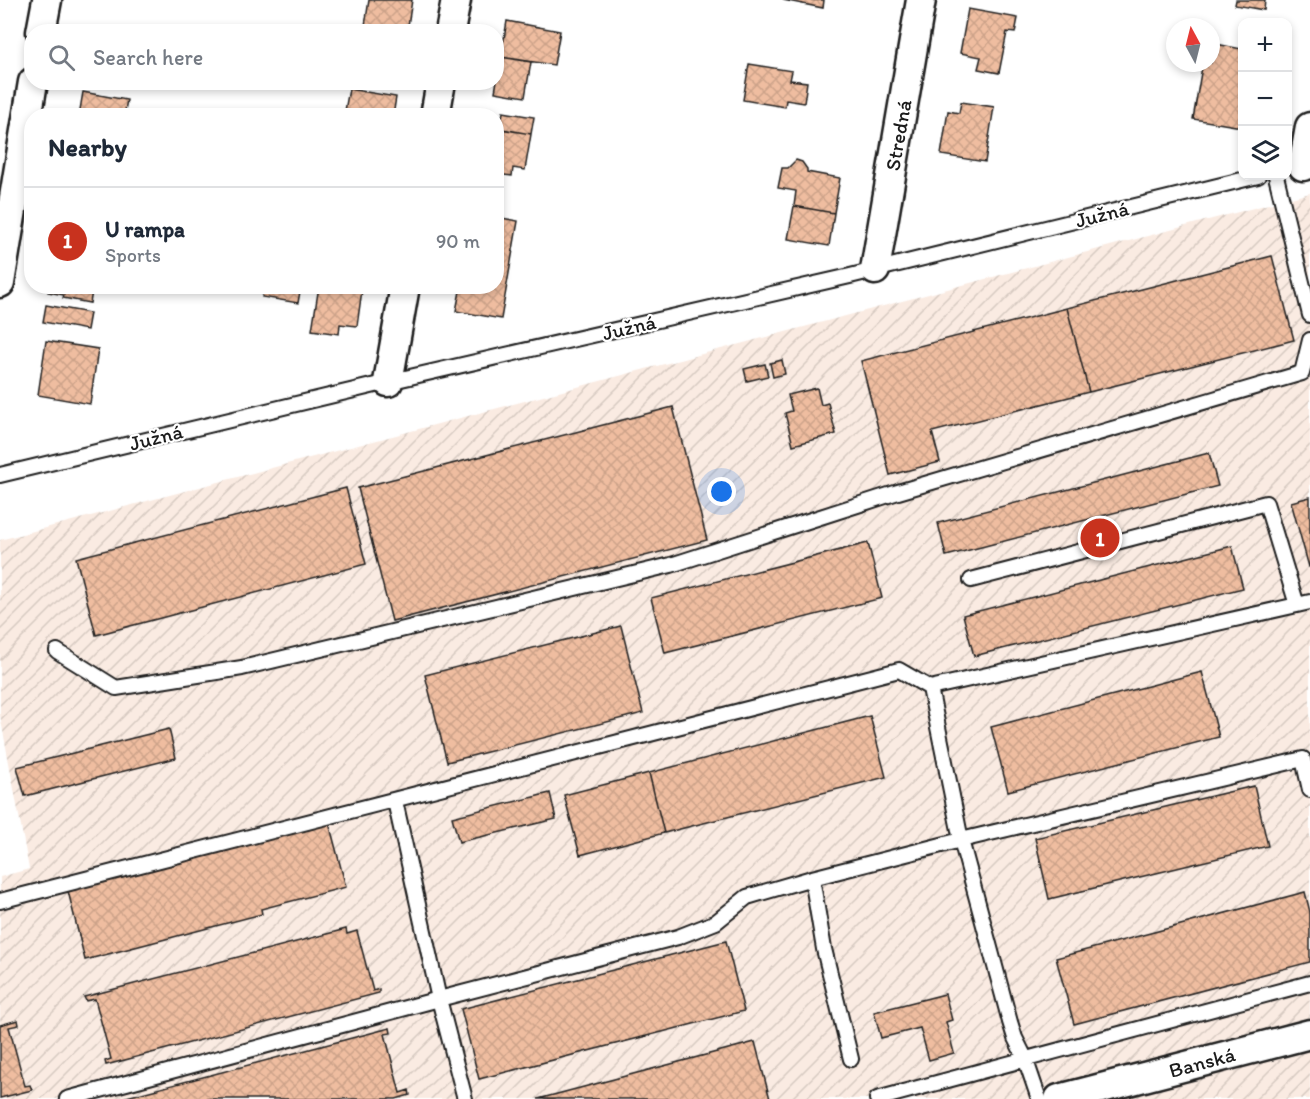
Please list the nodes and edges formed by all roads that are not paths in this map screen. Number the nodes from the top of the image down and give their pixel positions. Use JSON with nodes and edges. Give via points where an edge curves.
{"nodes":[{"id":1,"x":47,"y":0,"type":"edge"},
{"id":2,"x":456,"y":0,"type":"edge"},
{"id":3,"x":921,"y":0,"type":"edge"},
{"id":4,"x":42,"y":24,"type":"edge"},
{"id":5,"x":452,"y":24,"type":"edge"},
{"id":6,"x":32,"y":90,"type":"edge"},
{"id":7,"x":440,"y":90,"type":"edge"},
{"id":8,"x":29,"y":108,"type":"edge"},
{"id":9,"x":436,"y":108,"type":"edge"},
{"id":10,"x":1310,"y":127,"type":"edge"},
{"id":11,"x":24,"y":137,"type":"edge"},
{"id":12,"x":1300,"y":166,"type":"edge"},
{"id":13,"x":1242,"y":180,"type":"edge"},
{"id":14,"x":1277,"y":180,"type":"edge"},
{"id":15,"x":875,"y":270,"type":"junction"},
{"id":16,"x":0,"y":283,"type":"edge"},
{"id":17,"x":404,"y":294,"type":"edge"},
{"id":18,"x":1310,"y":315,"type":"edge"},
{"id":19,"x":1310,"y":340,"type":"edge"},
{"id":20,"x":388,"y":382,"type":"junction"},
{"id":21,"x":0,"y":475,"type":"edge"},
{"id":22,"x":971,"y":580,"type":"dead end"},
{"id":23,"x":1303,"y":604,"type":"edge"},
{"id":24,"x":57,"y":651,"type":"dead end"},
{"id":25,"x":930,"y":688,"type":"junction"},
{"id":26,"x":1306,"y":758,"type":"edge"},
{"id":27,"x":1310,"y":790,"type":"edge"},
{"id":28,"x":394,"y":801,"type":"junction"},
{"id":29,"x":961,"y":840,"type":"junction"},
{"id":30,"x":812,"y":878,"type":"junction"},
{"id":31,"x":0,"y":901,"type":"edge"},
{"id":32,"x":1310,"y":983,"type":"edge"},
{"id":33,"x":439,"y":999,"type":"junction"},
{"id":34,"x":1310,"y":1034,"type":"edge"},
{"id":35,"x":1025,"y":1058,"type":"junction"},
{"id":36,"x":851,"y":1059,"type":"dead end"},
{"id":37,"x":67,"y":1099,"type":"edge"},
{"id":38,"x":465,"y":1099,"type":"edge"},
{"id":39,"x":876,"y":1099,"type":"edge"},
{"id":40,"x":1039,"y":1099,"type":"edge"},
{"id":41,"x":1059,"y":1099,"type":"edge"}],
"edges":[{"from":1,"to":4,"type":"street"},
{"from":2,"to":5,"type":"street"},
{"from":3,"to":15,"type":"street","name":"Stredná"},
{"from":6,"to":8,"type":"street"},
{"from":7,"to":9,"type":"street"},
{"from":10,"to":12,"type":"street"},
{"from":11,"to":16,"type":"street"},
{"from":13,"to":15,"type":"lane","name":"Južná"},
{"from":14,"to":18,"type":"lane"},
{"from":15,"to":20,"type":"lane","name":"Južná"},
{"from":17,"to":20,"type":"street"},
{"from":19,"to":24,"type":"lane","via":[[1302,373],[898,492],[671,565],[242,668],[116,688]]},
{"from":20,"to":21,"type":"lane","name":"Južná"},
{"from":22,"to":23,"type":"lane","via":[[1266,503]]},
{"from":23,"to":25,"type":"lane"},
{"from":25,"to":28,"type":"lane","via":[[899,670]]},
{"from":25,"to":29,"type":"lane"},
{"from":26,"to":27,"type":"lane"},
{"from":26,"to":29,"type":"lane"},
{"from":28,"to":31,"type":"lane"},
{"from":28,"to":33,"type":"lane"},
{"from":29,"to":30,"type":"lane"},
{"from":29,"to":35,"type":"lane","via":[[1010,1022]]},
{"from":30,"to":33,"type":"lane","via":[[747,897],[716,922],[678,937]]},
{"from":30,"to":36,"type":"lane","via":[[824,949]]},
{"from":32,"to":35,"type":"lane"},
{"from":33,"to":37,"type":"lane"},
{"from":33,"to":38,"type":"lane"},
{"from":34,"to":41,"type":"street","name":"Banská"},
{"from":35,"to":39,"type":"lane"},
{"from":35,"to":40,"type":"lane"}]}
